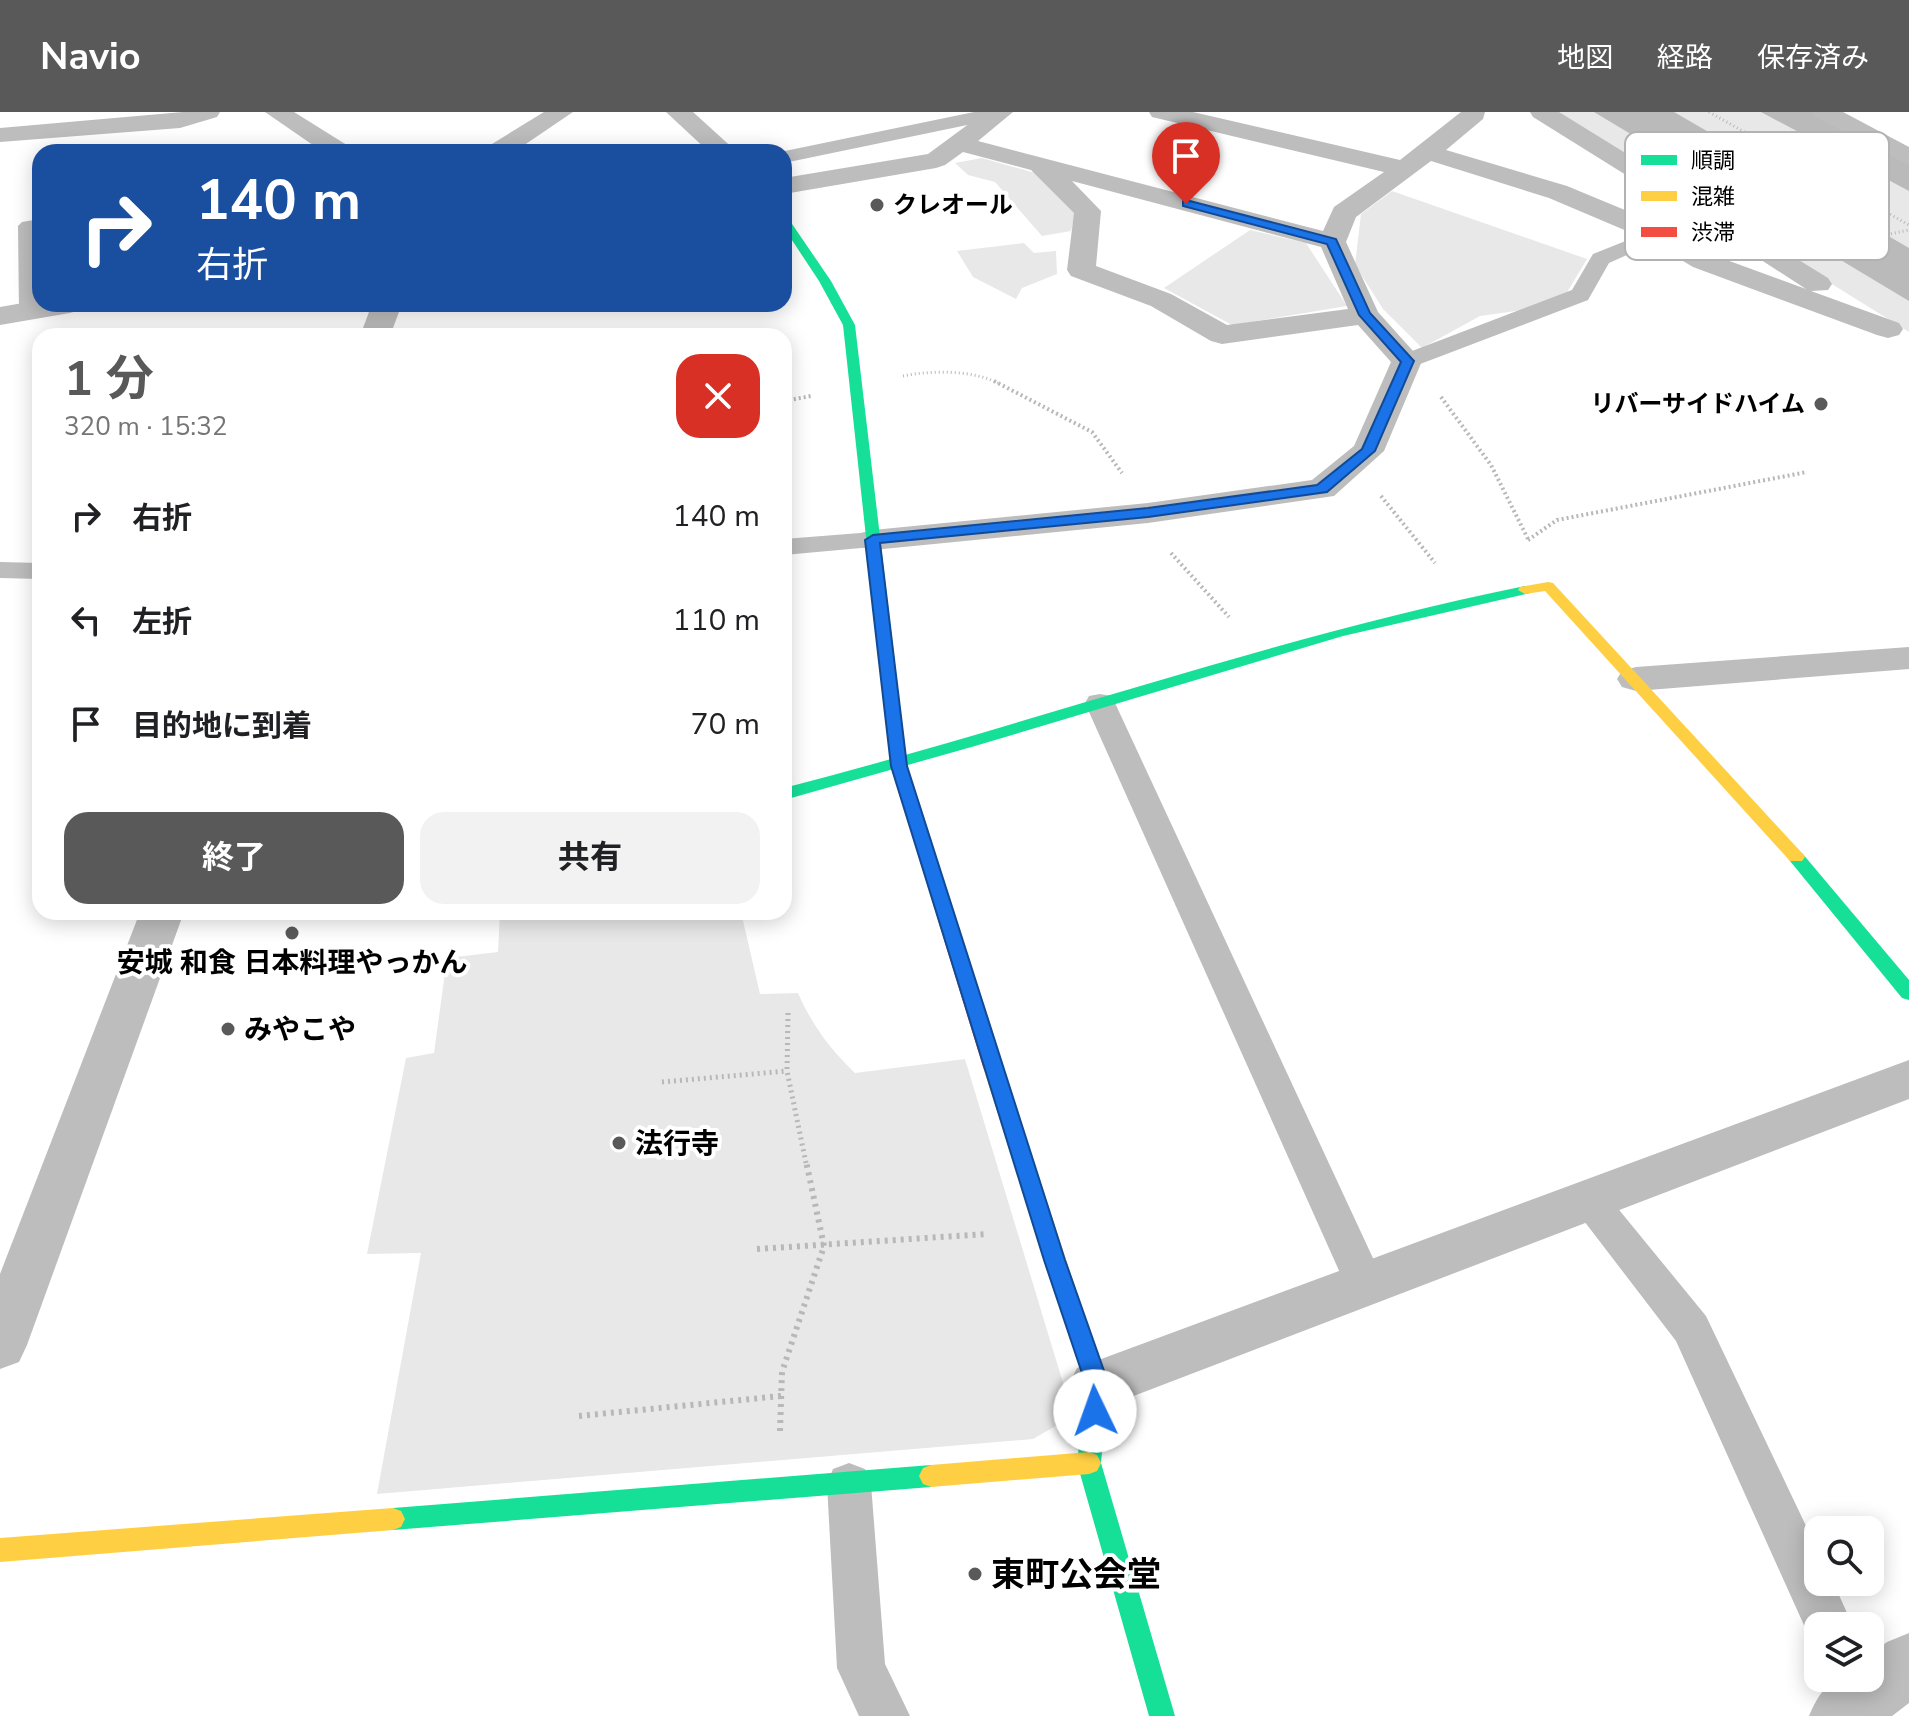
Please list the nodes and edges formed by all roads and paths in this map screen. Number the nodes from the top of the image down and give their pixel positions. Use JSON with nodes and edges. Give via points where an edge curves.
{"nodes":[{"id":1,"x":208,"y":112,"type":"edge"},
{"id":2,"x":277,"y":112,"type":"edge"},
{"id":3,"x":561,"y":112,"type":"edge"},
{"id":4,"x":678,"y":112,"type":"edge"},
{"id":5,"x":1001,"y":112,"type":"edge"},
{"id":6,"x":1161,"y":112,"type":"edge"},
{"id":7,"x":1467,"y":112,"type":"edge"},
{"id":8,"x":1542,"y":112,"type":"edge"},
{"id":9,"x":1709,"y":112,"type":"edge"},
{"id":10,"x":1824,"y":112,"type":"edge"},
{"id":11,"x":1743,"y":132,"type":"edge"},
{"id":12,"x":1862,"y":132,"type":"edge"},
{"id":13,"x":0,"y":135,"type":"edge"},
{"id":14,"x":957,"y":143,"type":"junction"},
{"id":15,"x":328,"y":144,"type":"edge"},
{"id":16,"x":509,"y":144,"type":"edge"},
{"id":17,"x":715,"y":144,"type":"edge"},
{"id":18,"x":1889,"y":146,"type":"edge"},
{"id":19,"x":1427,"y":152,"type":"junction"},
{"id":20,"x":792,"y":155,"type":"edge"},
{"id":21,"x":1909,"y":157,"type":"edge"},
{"id":22,"x":1625,"y":163,"type":"edge"},
{"id":23,"x":1041,"y":166,"type":"junction"},
{"id":24,"x":1405,"y":169,"type":"junction"},
{"id":25,"x":792,"y":185,"type":"edge"},
{"id":26,"x":1889,"y":216,"type":"edge"},
{"id":27,"x":1625,"y":220,"type":"edge"},
{"id":28,"x":32,"y":226,"type":"edge"},
{"id":29,"x":1909,"y":228,"type":"edge"},
{"id":30,"x":792,"y":232,"type":"edge"},
{"id":31,"x":1889,"y":234,"type":"edge"},
{"id":32,"x":1332,"y":242,"type":"junction"},
{"id":33,"x":1625,"y":248,"type":"edge"},
{"id":34,"x":1701,"y":260,"type":"edge"},
{"id":35,"x":1780,"y":260,"type":"edge"},
{"id":36,"x":30,"y":309,"type":"joint"},
{"id":37,"x":1365,"y":315,"type":"junction"},
{"id":38,"x":0,"y":316,"type":"edge"},
{"id":39,"x":1898,"y":336,"type":"edge"},
{"id":40,"x":1407,"y":361,"type":"junction"},
{"id":41,"x":857,"y":386,"type":"junction"},
{"id":42,"x":1353,"y":463,"type":"junction"},
{"id":43,"x":1807,"y":472,"type":"dead end"},
{"id":44,"x":1148,"y":513,"type":"junction"},
{"id":45,"x":873,"y":540,"type":"junction"},
{"id":46,"x":1528,"y":540,"type":"junction"},
{"id":47,"x":792,"y":546,"type":"edge"},
{"id":48,"x":0,"y":570,"type":"edge"},
{"id":49,"x":32,"y":571,"type":"edge"},
{"id":50,"x":1548,"y":586,"type":"junction"},
{"id":51,"x":1467,"y":601,"type":"junction"},
{"id":52,"x":1262,"y":653,"type":"junction"},
{"id":53,"x":1909,"y":658,"type":"edge"},
{"id":54,"x":1636,"y":679,"type":"junction"},
{"id":55,"x":1100,"y":703,"type":"junction"},
{"id":56,"x":899,"y":766,"type":"junction"},
{"id":57,"x":792,"y":792,"type":"edge"},
{"id":58,"x":159,"y":920,"type":"edge"},
{"id":59,"x":1909,"y":993,"type":"edge"},
{"id":60,"x":788,"y":1013,"type":"dead end"},
{"id":61,"x":787,"y":1071,"type":"junction"},
{"id":62,"x":1909,"y":1079,"type":"edge"},
{"id":63,"x":662,"y":1082,"type":"dead end"},
{"id":64,"x":1588,"y":1200,"type":"junction"},
{"id":65,"x":1045,"y":1230,"type":"junction"},
{"id":66,"x":824,"y":1246,"type":"junction"},
{"id":67,"x":757,"y":1249,"type":"dead end"},
{"id":68,"x":1365,"y":1284,"type":"junction"},
{"id":69,"x":0,"y":1345,"type":"edge"},
{"id":70,"x":1097,"y":1385,"type":"junction"},
{"id":71,"x":781,"y":1396,"type":"junction"},
{"id":72,"x":579,"y":1416,"type":"dead end"},
{"id":73,"x":779,"y":1444,"type":"dead end"},
{"id":74,"x":1089,"y":1463,"type":"junction"},
{"id":75,"x":849,"y":1484,"type":"junction"},
{"id":76,"x":0,"y":1550,"type":"edge"},
{"id":77,"x":1822,"y":1612,"type":"edge"},
{"id":78,"x":885,"y":1716,"type":"edge"},
{"id":79,"x":1162,"y":1716,"type":"edge"}],
"edges":[{"from":1,"to":13,"type":"street","via":[[180,121]]},
{"from":2,"to":15,"type":"street"},
{"from":3,"to":16,"type":"street"},
{"from":4,"to":17,"type":"street"},
{"from":5,"to":14,"type":"street"},
{"from":5,"to":20,"type":"lane"},
{"from":6,"to":24,"type":"street"},
{"from":7,"to":19,"type":"street","via":[[1474,114]]},
{"from":8,"to":22,"type":"street"},
{"from":9,"to":11,"type":"path"},
{"from":10,"to":12,"type":"street"},
{"from":14,"to":23,"type":"street"},
{"from":14,"to":25,"type":"street","via":[[936,160]]},
{"from":18,"to":21,"type":"street"},
{"from":19,"to":24,"type":"street"},
{"from":19,"to":27,"type":"street","via":[[1558,192]]},
{"from":23,"to":32,"type":"street"},
{"from":23,"to":37,"type":"street","via":[[1088,211],[1081,270],[1161,300],[1222,335]]},
{"from":24,"to":32,"type":"street","via":[[1344,213]]},
{"from":26,"to":29,"type":"path"},
{"from":28,"to":36,"type":"lane"},
{"from":29,"to":31,"type":"path"},
{"from":30,"to":41,"type":"street","via":[[849,325]]},
{"from":32,"to":37,"type":"street"},
{"from":33,"to":40,"type":"lane","via":[[1601,259],[1580,295]]},
{"from":34,"to":39,"type":"street"},
{"from":35,"to":39,"type":"street"},
{"from":36,"to":38,"type":"street"},
{"from":37,"to":40,"type":"street"},
{"from":40,"to":42,"type":"street","via":[[1368,451]]},
{"from":40,"to":46,"type":"path","via":[[1463,421],[1510,498]]},
{"from":41,"to":44,"type":"path","via":[[917,373],[982,375],[1092,432]]},
{"from":41,"to":45,"type":"street"},
{"from":42,"to":44,"type":"street","via":[[1322,489]]},
{"from":42,"to":51,"type":"path"},
{"from":43,"to":46,"type":"path","via":[[1557,520]]},
{"from":44,"to":45,"type":"street"},
{"from":44,"to":52,"type":"path","via":[[1175,559]]},
{"from":45,"to":47,"type":"lane"},
{"from":45,"to":56,"type":"street"},
{"from":46,"to":50,"type":"path"},
{"from":48,"to":49,"type":"lane"},
{"from":50,"to":51,"type":"street"},
{"from":50,"to":54,"type":"street"},
{"from":51,"to":52,"type":"street"},
{"from":52,"to":55,"type":"street"},
{"from":53,"to":54,"type":"street"},
{"from":54,"to":59,"type":"street","via":[[1841,908]]},
{"from":55,"to":56,"type":"street"},
{"from":55,"to":68,"type":"lane"},
{"from":56,"to":57,"type":"street"},
{"from":56,"to":65,"type":"street"},
{"from":58,"to":69,"type":"street"},
{"from":60,"to":61,"type":"path"},
{"from":61,"to":63,"type":"path"},
{"from":61,"to":66,"type":"path"},
{"from":62,"to":64,"type":"street"},
{"from":64,"to":68,"type":"street"},
{"from":64,"to":77,"type":"lane","via":[[1691,1329]]},
{"from":65,"to":66,"type":"path"},
{"from":65,"to":70,"type":"street"},
{"from":66,"to":67,"type":"path"},
{"from":66,"to":71,"type":"path","via":[[782,1372]]},
{"from":68,"to":70,"type":"street"},
{"from":70,"to":74,"type":"street"},
{"from":71,"to":72,"type":"path"},
{"from":71,"to":73,"type":"path"},
{"from":74,"to":75,"type":"street"},
{"from":74,"to":79,"type":"street"},
{"from":75,"to":76,"type":"street"},
{"from":75,"to":78,"type":"lane","via":[[861,1668]]}]}
